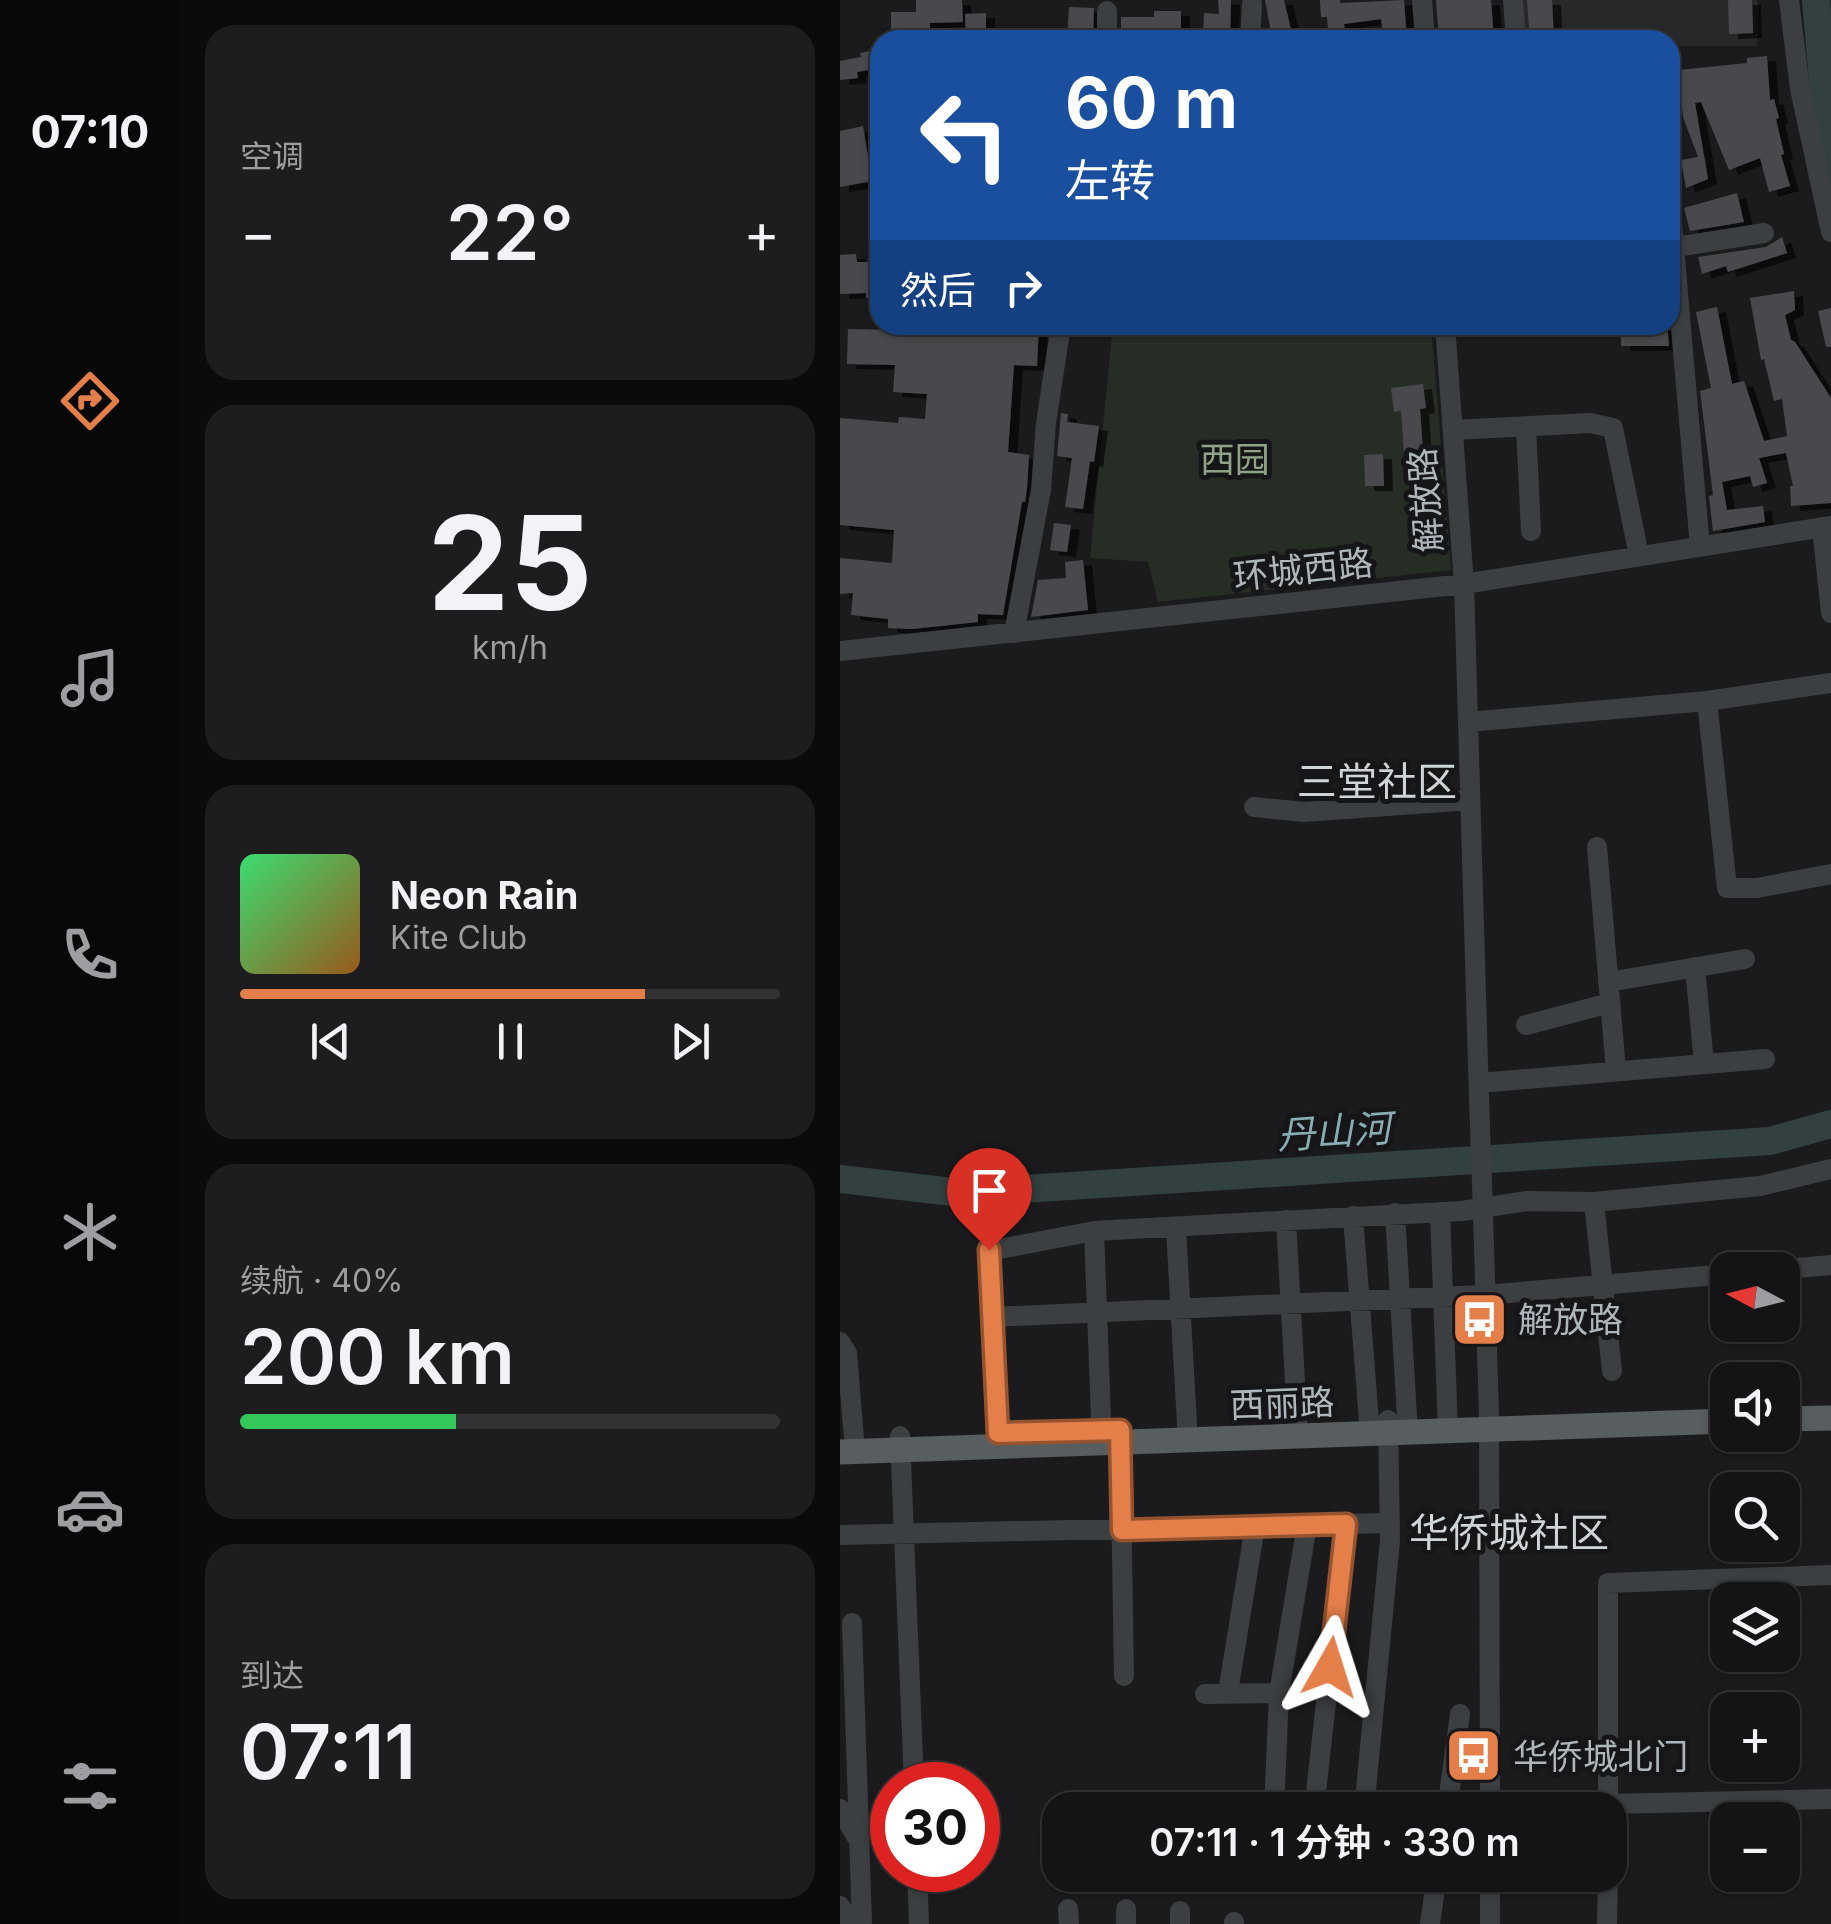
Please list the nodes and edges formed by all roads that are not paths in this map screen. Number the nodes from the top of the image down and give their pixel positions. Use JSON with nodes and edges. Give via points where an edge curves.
{"nodes":[{"id":1,"x":1422,"y":0,"type":"edge"},
{"id":2,"x":1513,"y":0,"type":"edge"},
{"id":3,"x":1788,"y":0,"type":"edge"},
{"id":4,"x":1252,"y":4,"type":"dead end"},
{"id":5,"x":1108,"y":11,"type":"dead end"},
{"id":6,"x":1107,"y":30,"type":"edge"},
{"id":7,"x":1251,"y":30,"type":"edge"},
{"id":8,"x":1424,"y":30,"type":"edge"},
{"id":9,"x":1515,"y":30,"type":"edge"},
{"id":10,"x":1831,"y":232,"type":"edge"},
{"id":11,"x":1764,"y":233,"type":"dead end"},
{"id":12,"x":1680,"y":252,"type":"edge"},
{"id":13,"x":1680,"y":321,"type":"edge"},
{"id":14,"x":1060,"y":335,"type":"edge"},
{"id":15,"x":1447,"y":335,"type":"edge"},
{"id":16,"x":1526,"y":427,"type":"junction"},
{"id":17,"x":1453,"y":430,"type":"junction"},
{"id":18,"x":1826,"y":527,"type":"edge"},
{"id":19,"x":1531,"y":532,"type":"dead end"},
{"id":20,"x":1700,"y":546,"type":"junction"},
{"id":21,"x":1639,"y":556,"type":"junction"},
{"id":22,"x":1464,"y":584,"type":"junction"},
{"id":23,"x":1831,"y":613,"type":"edge"},
{"id":24,"x":1014,"y":633,"type":"junction"},
{"id":25,"x":840,"y":652,"type":"edge"},
{"id":26,"x":1831,"y":683,"type":"edge"},
{"id":27,"x":1708,"y":700,"type":"junction"},
{"id":28,"x":1468,"y":722,"type":"junction"},
{"id":29,"x":1470,"y":800,"type":"junction"},
{"id":30,"x":1254,"y":807,"type":"dead end"},
{"id":31,"x":1597,"y":847,"type":"dead end"},
{"id":32,"x":1831,"y":874,"type":"edge"},
{"id":33,"x":1745,"y":959,"type":"dead end"},
{"id":34,"x":1695,"y":967,"type":"junction"},
{"id":35,"x":1608,"y":982,"type":"junction"},
{"id":36,"x":1610,"y":1004,"type":"junction"},
{"id":37,"x":1526,"y":1026,"type":"dead end"},
{"id":38,"x":1765,"y":1059,"type":"dead end"},
{"id":39,"x":1704,"y":1064,"type":"junction"},
{"id":40,"x":1616,"y":1071,"type":"junction"},
{"id":41,"x":1479,"y":1090,"type":"junction"},
{"id":42,"x":1831,"y":1169,"type":"edge"},
{"id":43,"x":1594,"y":1202,"type":"junction"},
{"id":44,"x":1440,"y":1212,"type":"junction"},
{"id":45,"x":1396,"y":1213,"type":"junction"},
{"id":46,"x":1352,"y":1216,"type":"junction"},
{"id":47,"x":1286,"y":1220,"type":"junction"},
{"id":48,"x":1176,"y":1228,"type":"junction"},
{"id":49,"x":1094,"y":1230,"type":"junction"},
{"id":50,"x":1831,"y":1265,"type":"edge"},
{"id":51,"x":1800,"y":1268,"type":"edge"},
{"id":52,"x":1710,"y":1276,"type":"edge"},
{"id":53,"x":1603,"y":1285,"type":"junction"},
{"id":54,"x":1486,"y":1295,"type":"junction"},
{"id":55,"x":1443,"y":1297,"type":"junction"},
{"id":56,"x":1400,"y":1299,"type":"junction"},
{"id":57,"x":1360,"y":1301,"type":"junction"},
{"id":58,"x":1291,"y":1304,"type":"junction"},
{"id":59,"x":1180,"y":1309,"type":"junction"},
{"id":60,"x":1097,"y":1312,"type":"junction"},
{"id":61,"x":992,"y":1317,"type":"junction"},
{"id":62,"x":840,"y":1342,"type":"edge"},
{"id":63,"x":1612,"y":1371,"type":"dead end"},
{"id":64,"x":1831,"y":1404,"type":"edge"},
{"id":65,"x":1800,"y":1405,"type":"edge"},
{"id":66,"x":1710,"y":1408,"type":"edge"},
{"id":67,"x":1831,"y":1418,"type":"edge"},
{"id":68,"x":1800,"y":1419,"type":"edge"},
{"id":69,"x":1710,"y":1421,"type":"edge"},
{"id":70,"x":1489,"y":1423,"type":"junction"},
{"id":71,"x":1448,"y":1424,"type":"junction"},
{"id":72,"x":1388,"y":1427,"type":"junction"},
{"id":73,"x":1298,"y":1430,"type":"junction"},
{"id":74,"x":1188,"y":1434,"type":"junction"},
{"id":75,"x":1110,"y":1437,"type":"junction"},
{"id":76,"x":998,"y":1440,"type":"junction"},
{"id":77,"x":901,"y":1443,"type":"junction"},
{"id":78,"x":847,"y":1444,"type":"edge"},
{"id":79,"x":1390,"y":1523,"type":"junction"},
{"id":80,"x":1346,"y":1524,"type":"junction"},
{"id":81,"x":1306,"y":1525,"type":"junction"},
{"id":82,"x":1255,"y":1526,"type":"junction"},
{"id":83,"x":1122,"y":1530,"type":"junction"},
{"id":84,"x":904,"y":1534,"type":"junction"},
{"id":85,"x":840,"y":1535,"type":"edge"},
{"id":86,"x":1831,"y":1574,"type":"edge"},
{"id":87,"x":852,"y":1623,"type":"dead end"},
{"id":88,"x":1124,"y":1676,"type":"dead end"},
{"id":89,"x":1228,"y":1692,"type":"junction"},
{"id":90,"x":1279,"y":1693,"type":"junction"},
{"id":91,"x":1204,"y":1694,"type":"dead end"},
{"id":92,"x":1460,"y":1714,"type":"dead end"},
{"id":93,"x":913,"y":1762,"type":"edge"},
{"id":94,"x":1275,"y":1792,"type":"edge"},
{"id":95,"x":1316,"y":1792,"type":"edge"},
{"id":96,"x":1366,"y":1792,"type":"edge"},
{"id":97,"x":1449,"y":1792,"type":"edge"},
{"id":98,"x":1490,"y":1792,"type":"edge"},
{"id":99,"x":1608,"y":1792,"type":"edge"},
{"id":100,"x":1831,"y":1799,"type":"edge"},
{"id":101,"x":1627,"y":1806,"type":"edge"},
{"id":102,"x":840,"y":1810,"type":"edge"},
{"id":103,"x":859,"y":1840,"type":"junction"},
{"id":104,"x":918,"y":1892,"type":"edge"},
{"id":105,"x":1435,"y":1892,"type":"edge"},
{"id":106,"x":1490,"y":1892,"type":"edge"},
{"id":107,"x":1608,"y":1892,"type":"edge"},
{"id":108,"x":840,"y":1906,"type":"edge"},
{"id":109,"x":851,"y":1924,"type":"edge"},
{"id":110,"x":862,"y":1924,"type":"edge"},
{"id":111,"x":919,"y":1924,"type":"edge"},
{"id":112,"x":1430,"y":1924,"type":"edge"},
{"id":113,"x":1490,"y":1924,"type":"edge"},
{"id":114,"x":1608,"y":1924,"type":"edge"}],
"edges":[{"from":1,"to":8,"type":"street"},
{"from":2,"to":9,"type":"street"},
{"from":3,"to":10,"type":"street"},
{"from":4,"to":7,"type":"street"},
{"from":5,"to":6,"type":"street"},
{"from":11,"to":12,"type":"street"},
{"from":13,"to":20,"type":"street"},
{"from":14,"to":24,"type":"street"},
{"from":15,"to":17,"type":"street","name":"解放路"},
{"from":16,"to":17,"type":"street"},
{"from":16,"to":19,"type":"street"},
{"from":16,"to":21,"type":"street","via":[[1612,428]]},
{"from":17,"to":22,"type":"street","name":"解放路"},
{"from":18,"to":20,"type":"street","name":"环城西路"},
{"from":18,"to":23,"type":"street"},
{"from":20,"to":21,"type":"street","name":"环城西路"},
{"from":21,"to":22,"type":"street","name":"环城西路"},
{"from":22,"to":24,"type":"street","name":"环城西路"},
{"from":22,"to":28,"type":"street","name":"解放路"},
{"from":24,"to":25,"type":"street","name":"环城西路"},
{"from":26,"to":27,"type":"street"},
{"from":27,"to":28,"type":"street"},
{"from":27,"to":32,"type":"street","via":[[1727,888]]},
{"from":28,"to":29,"type":"street","name":"解放路"},
{"from":29,"to":30,"type":"street","via":[[1304,812]]},
{"from":29,"to":41,"type":"street","name":"解放路"},
{"from":31,"to":35,"type":"street"},
{"from":33,"to":34,"type":"street"},
{"from":34,"to":35,"type":"street"},
{"from":34,"to":39,"type":"street"},
{"from":35,"to":36,"type":"street"},
{"from":36,"to":37,"type":"street"},
{"from":36,"to":40,"type":"street"},
{"from":38,"to":39,"type":"street"},
{"from":39,"to":40,"type":"street"},
{"from":40,"to":41,"type":"street"},
{"from":41,"to":54,"type":"street","name":"解放路","bridge":true},
{"from":42,"to":43,"type":"street","via":[[1760,1186]]},
{"from":43,"to":44,"type":"street","via":[[1527,1201]]},
{"from":43,"to":53,"type":"street"},
{"from":44,"to":45,"type":"street"},
{"from":44,"to":55,"type":"street"},
{"from":45,"to":46,"type":"street"},
{"from":45,"to":56,"type":"street"},
{"from":46,"to":47,"type":"street"},
{"from":46,"to":57,"type":"street"},
{"from":47,"to":48,"type":"street"},
{"from":47,"to":58,"type":"street"},
{"from":48,"to":49,"type":"street"},
{"from":48,"to":59,"type":"street"},
{"from":49,"to":60,"type":"street"},
{"from":49,"to":61,"type":"street","via":[[989,1250]]},
{"from":50,"to":51,"type":"street"},
{"from":52,"to":53,"type":"street"},
{"from":53,"to":54,"type":"street"},
{"from":53,"to":63,"type":"street"},
{"from":54,"to":55,"type":"street"},
{"from":54,"to":70,"type":"street","name":"解放路"},
{"from":55,"to":56,"type":"street"},
{"from":55,"to":71,"type":"street"},
{"from":56,"to":57,"type":"street"},
{"from":56,"to":72,"type":"street"},
{"from":57,"to":58,"type":"street"},
{"from":57,"to":72,"type":"street"},
{"from":58,"to":59,"type":"street"},
{"from":58,"to":73,"type":"street"},
{"from":59,"to":60,"type":"street"},
{"from":59,"to":74,"type":"street"},
{"from":60,"to":61,"type":"street"},
{"from":60,"to":75,"type":"street"},
{"from":61,"to":76,"type":"street"},
{"from":62,"to":78,"type":"street","via":[[847,1353]]},
{"from":64,"to":65,"type":"main road"},
{"from":66,"to":70,"type":"main road","name":"西丽路"},
{"from":67,"to":68,"type":"main road"},
{"from":69,"to":70,"type":"main road","name":"西丽路"},
{"from":70,"to":71,"type":"main road","name":"西丽路"},
{"from":70,"to":98,"type":"street","name":"解放路"},
{"from":71,"to":72,"type":"main road","name":"西丽路"},
{"from":72,"to":73,"type":"main road","name":"西丽路"},
{"from":72,"to":79,"type":"street"},
{"from":73,"to":74,"type":"main road","name":"西丽路"},
{"from":74,"to":75,"type":"main road","name":"西丽路"},
{"from":75,"to":76,"type":"main road","name":"西丽路"},
{"from":75,"to":83,"type":"street"},
{"from":76,"to":77,"type":"main road","name":"西丽路"},
{"from":77,"to":78,"type":"main road","name":"西丽路"},
{"from":77,"to":84,"type":"street"},
{"from":79,"to":80,"type":"street"},
{"from":79,"to":96,"type":"street"},
{"from":80,"to":81,"type":"street"},
{"from":80,"to":95,"type":"street"},
{"from":81,"to":82,"type":"street"},
{"from":81,"to":90,"type":"street"},
{"from":82,"to":83,"type":"street"},
{"from":82,"to":89,"type":"street"},
{"from":83,"to":84,"type":"street"},
{"from":83,"to":88,"type":"street"},
{"from":84,"to":85,"type":"street"},
{"from":84,"to":93,"type":"street"},
{"from":86,"to":99,"type":"street","via":[[1608,1583]]},
{"from":87,"to":103,"type":"street"},
{"from":89,"to":90,"type":"street"},
{"from":89,"to":91,"type":"street"},
{"from":90,"to":94,"type":"street"},
{"from":92,"to":97,"type":"street"},
{"from":100,"to":101,"type":"street"},
{"from":102,"to":103,"type":"street"},
{"from":103,"to":110,"type":"street"},
{"from":104,"to":111,"type":"street"},
{"from":105,"to":112,"type":"street"},
{"from":106,"to":113,"type":"street"},
{"from":107,"to":114,"type":"street"},
{"from":108,"to":109,"type":"street"}]}
